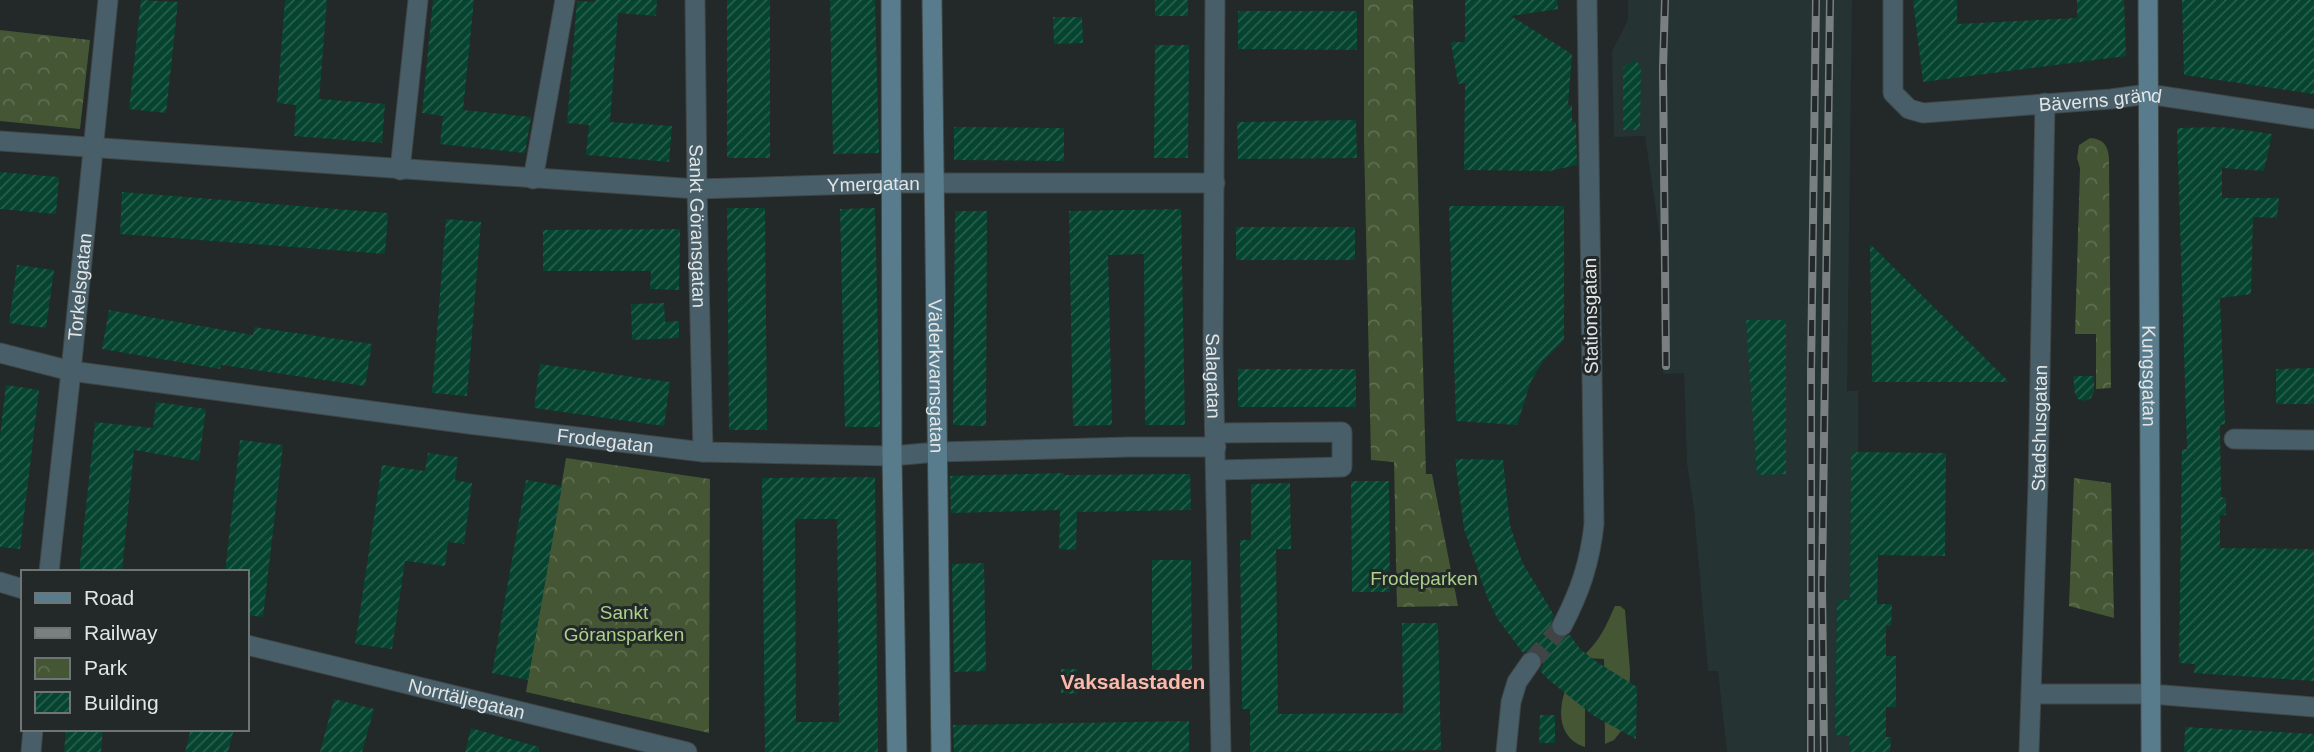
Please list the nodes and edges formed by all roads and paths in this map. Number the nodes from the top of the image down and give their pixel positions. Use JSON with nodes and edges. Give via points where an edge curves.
{"nodes":[{"id":1,"x":108,"y":0,"type":"edge"},
{"id":2,"x":418,"y":0,"type":"edge"},
{"id":3,"x":565,"y":0,"type":"edge"},
{"id":4,"x":695,"y":0,"type":"edge"},
{"id":5,"x":891,"y":0,"type":"edge"},
{"id":6,"x":932,"y":0,"type":"edge"},
{"id":7,"x":1215,"y":0,"type":"edge"},
{"id":8,"x":1587,"y":0,"type":"edge"},
{"id":9,"x":1893,"y":0,"type":"edge"},
{"id":10,"x":2148,"y":0,"type":"edge"},
{"id":11,"x":2148,"y":94,"type":"junction"},
{"id":12,"x":2045,"y":103,"type":"junction"},
{"id":13,"x":2314,"y":119,"type":"edge"},
{"id":14,"x":0,"y":141,"type":"edge"},
{"id":15,"x":93,"y":147,"type":"junction"},
{"id":16,"x":400,"y":170,"type":"junction"},
{"id":17,"x":533,"y":179,"type":"junction"},
{"id":18,"x":892,"y":183,"type":"junction"},
{"id":19,"x":935,"y":183,"type":"junction"},
{"id":20,"x":1215,"y":183,"type":"junction"},
{"id":21,"x":696,"y":189,"type":"junction"},
{"id":22,"x":0,"y":353,"type":"edge"},
{"id":23,"x":71,"y":371,"type":"junction"},
{"id":24,"x":2234,"y":439,"type":"dead end"},
{"id":25,"x":1216,"y":440,"type":"junction"},
{"id":26,"x":2314,"y":440,"type":"edge"},
{"id":27,"x":703,"y":452,"type":"junction"},
{"id":28,"x":937,"y":452,"type":"junction"},
{"id":29,"x":892,"y":456,"type":"junction"},
{"id":30,"x":1217,"y":470,"type":"junction"},
{"id":31,"x":48,"y":570,"type":"edge"},
{"id":32,"x":0,"y":582,"type":"edge"},
{"id":33,"x":21,"y":588,"type":"edge"},
{"id":34,"x":1562,"y":626,"type":"tunnel mouth"},
{"id":35,"x":248,"y":645,"type":"edge"},
{"id":36,"x":1531,"y":662,"type":"tunnel mouth"},
{"id":37,"x":2032,"y":694,"type":"junction"},
{"id":38,"x":2151,"y":694,"type":"junction"},
{"id":39,"x":2314,"y":707,"type":"edge"},
{"id":40,"x":33,"y":731,"type":"edge"},
{"id":41,"x":31,"y":752,"type":"edge"},
{"id":42,"x":687,"y":752,"type":"edge"},
{"id":43,"x":897,"y":752,"type":"edge"},
{"id":44,"x":941,"y":752,"type":"edge"},
{"id":45,"x":1220,"y":752,"type":"edge"},
{"id":46,"x":1506,"y":752,"type":"edge"},
{"id":47,"x":2029,"y":752,"type":"edge"},
{"id":48,"x":2151,"y":752,"type":"edge"}],
"edges":[{"from":1,"to":15,"type":"street","name":"Torkelsgatan"},
{"from":2,"to":16,"type":"street"},
{"from":3,"to":17,"type":"street"},
{"from":4,"to":21,"type":"street","name":"Sankt Göransgatan"},
{"from":5,"to":18,"type":"main road"},
{"from":6,"to":19,"type":"main road","name":"Väderkvarnsgatan"},
{"from":7,"to":20,"type":"street","name":"Salagatan"},
{"from":8,"to":34,"type":"street","name":"Stationsgatan","via":[[1594,524],[1585,577]]},
{"from":9,"to":12,"type":"street","name":"Bäverns gränd","via":[[1893,93],[1909,109],[1923,113]]},
{"from":10,"to":11,"type":"main road","name":"Kungsgatan"},
{"from":11,"to":12,"type":"street","name":"Bäverns gränd"},
{"from":11,"to":13,"type":"street","name":"Bäverns gränd"},
{"from":11,"to":38,"type":"main road","name":"Kungsgatan"},
{"from":12,"to":37,"type":"street","name":"Stadshusgatan"},
{"from":14,"to":15,"type":"street","name":"Ymergatan"},
{"from":15,"to":16,"type":"street","name":"Ymergatan"},
{"from":15,"to":23,"type":"street","name":"Torkelsgatan"},
{"from":16,"to":17,"type":"street","name":"Ymergatan"},
{"from":17,"to":21,"type":"street","name":"Ymergatan"},
{"from":18,"to":19,"type":"street","name":"Ymergatan"},
{"from":18,"to":21,"type":"street","name":"Ymergatan"},
{"from":18,"to":29,"type":"main road"},
{"from":19,"to":20,"type":"street","name":"Ymergatan"},
{"from":19,"to":28,"type":"main road","name":"Väderkvarnsgatan"},
{"from":20,"to":25,"type":"street","name":"Salagatan"},
{"from":21,"to":27,"type":"street","name":"Sankt Göransgatan"},
{"from":22,"to":23,"type":"street","name":"Frodegatan"},
{"from":23,"to":27,"type":"street","name":"Frodegatan"},
{"from":23,"to":31,"type":"street","name":"Torkelsgatan"},
{"from":24,"to":26,"type":"street"},
{"from":25,"to":28,"type":"street","name":"Frodegatan"},
{"from":25,"to":30,"type":"street","name":"Salagatan"},
{"from":25,"to":30,"type":"street","name":"Frodegatan","via":[[1342,432],[1342,467]]},
{"from":27,"to":29,"type":"street","name":"Frodegatan"},
{"from":28,"to":29,"type":"street","name":"Frodegatan"},
{"from":28,"to":44,"type":"main road","name":"Väderkvarnsgatan"},
{"from":29,"to":43,"type":"main road"},
{"from":30,"to":45,"type":"street","name":"Salagatan"},
{"from":32,"to":33,"type":"street"},
{"from":35,"to":42,"type":"street","name":"Norrtäljegatan"},
{"from":36,"to":46,"type":"street","via":[[1517,682],[1511,702]]},
{"from":37,"to":38,"type":"street"},
{"from":37,"to":47,"type":"street","name":"Stadshusgatan"},
{"from":38,"to":39,"type":"street"},
{"from":38,"to":48,"type":"main road","name":"Kungsgatan"},
{"from":40,"to":41,"type":"street"}]}
